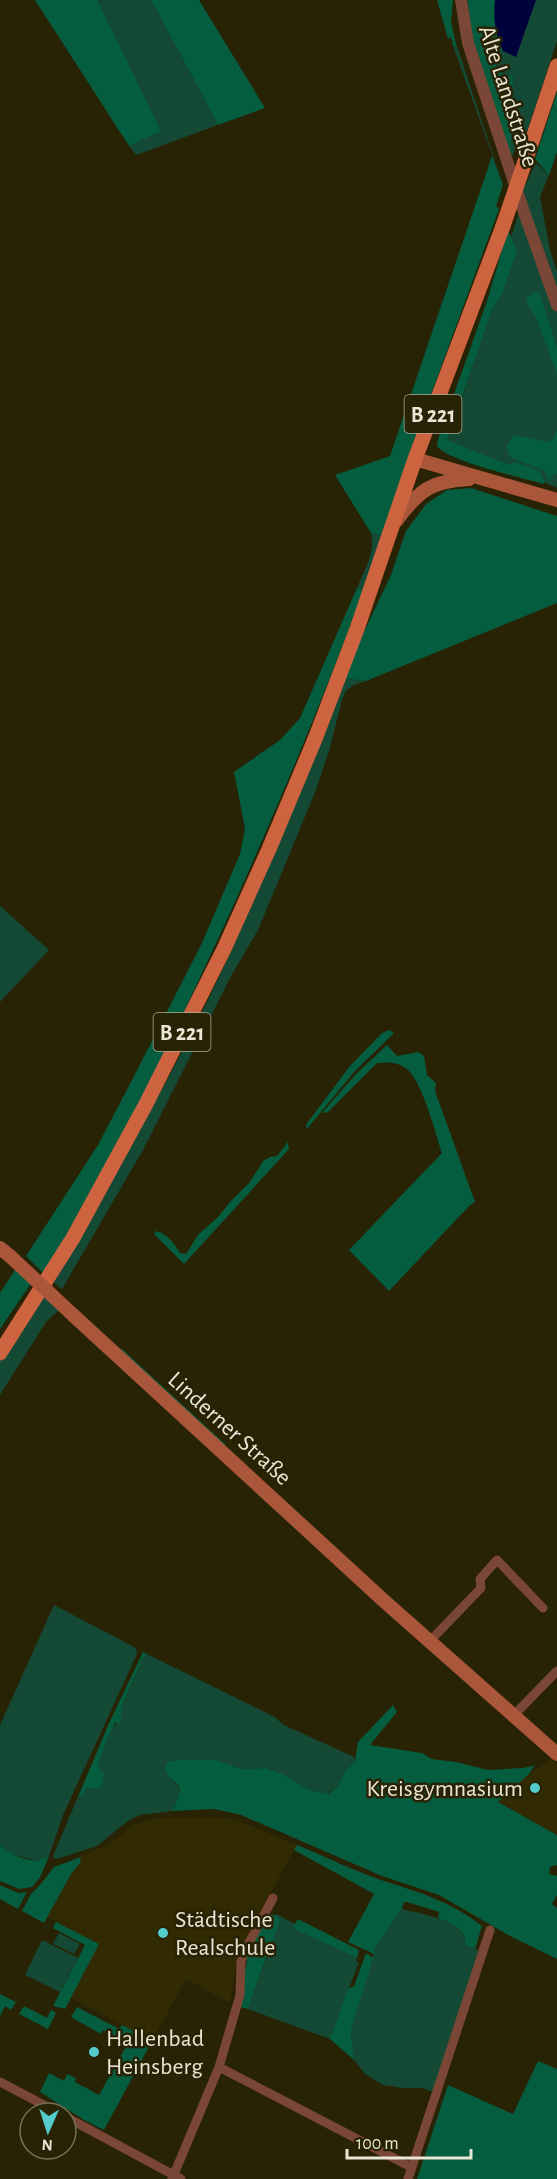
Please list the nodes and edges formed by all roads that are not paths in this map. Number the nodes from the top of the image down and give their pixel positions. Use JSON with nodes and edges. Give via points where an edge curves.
{"nodes":[{"id":1,"x":461,"y":0,"type":"edge"},
{"id":2,"x":557,"y":66,"type":"edge"},
{"id":3,"x":557,"y":305,"type":"edge"},
{"id":4,"x":415,"y":459,"type":"junction"},
{"id":5,"x":477,"y":478,"type":"junction"},
{"id":6,"x":557,"y":500,"type":"edge"},
{"id":7,"x":392,"y":526,"type":"junction"},
{"id":8,"x":0,"y":1248,"type":"edge"},
{"id":9,"x":0,"y":1353,"type":"edge"},
{"id":10,"x":543,"y":1608,"type":"dead end"},
{"id":11,"x":430,"y":1641,"type":"junction"},
{"id":12,"x":557,"y":1671,"type":"edge"},
{"id":13,"x":513,"y":1716,"type":"junction"},
{"id":14,"x":557,"y":1754,"type":"edge"},
{"id":15,"x":273,"y":1898,"type":"dead end"},
{"id":16,"x":490,"y":1930,"type":"dead end"},
{"id":17,"x":219,"y":2067,"type":"junction"},
{"id":18,"x":0,"y":2082,"type":"edge"},
{"id":19,"x":36,"y":2101,"type":"edge"},
{"id":20,"x":78,"y":2124,"type":"edge"},
{"id":21,"x":411,"y":2167,"type":"junction"},
{"id":22,"x":176,"y":2178,"type":"edge"},
{"id":23,"x":408,"y":2179,"type":"edge"}],
"edges":[{"from":1,"to":3,"type":"street","name":"Alte Landstraße","via":[[468,43]]},
{"from":2,"to":4,"type":"main road","number":"B 221","bridge":true,"via":[[503,226]]},
{"from":4,"to":5,"type":"main road"},
{"from":4,"to":7,"type":"main road","number":"B 221"},
{"from":5,"to":6,"type":"main road"},
{"from":5,"to":7,"type":"main road","via":[[434,484],[418,494]]},
{"from":7,"to":9,"type":"main road","number":"B 221","via":[[315,739],[224,949],[73,1238]]},
{"from":8,"to":11,"type":"main road","name":"Linderner Straße","bridge":true},
{"from":10,"to":11,"type":"street","via":[[497,1560],[480,1579],[481,1588]]},
{"from":11,"to":13,"type":"main road","name":"Linderner Straße"},
{"from":12,"to":13,"type":"street"},
{"from":13,"to":14,"type":"main road","name":"Linderner Straße"},
{"from":15,"to":17,"type":"street","via":[[244,1952],[240,1995]]},
{"from":16,"to":21,"type":"street"},
{"from":17,"to":21,"type":"street"},
{"from":17,"to":22,"type":"street"},
{"from":18,"to":19,"type":"street"},
{"from":20,"to":22,"type":"street"},
{"from":21,"to":23,"type":"street"}]}
